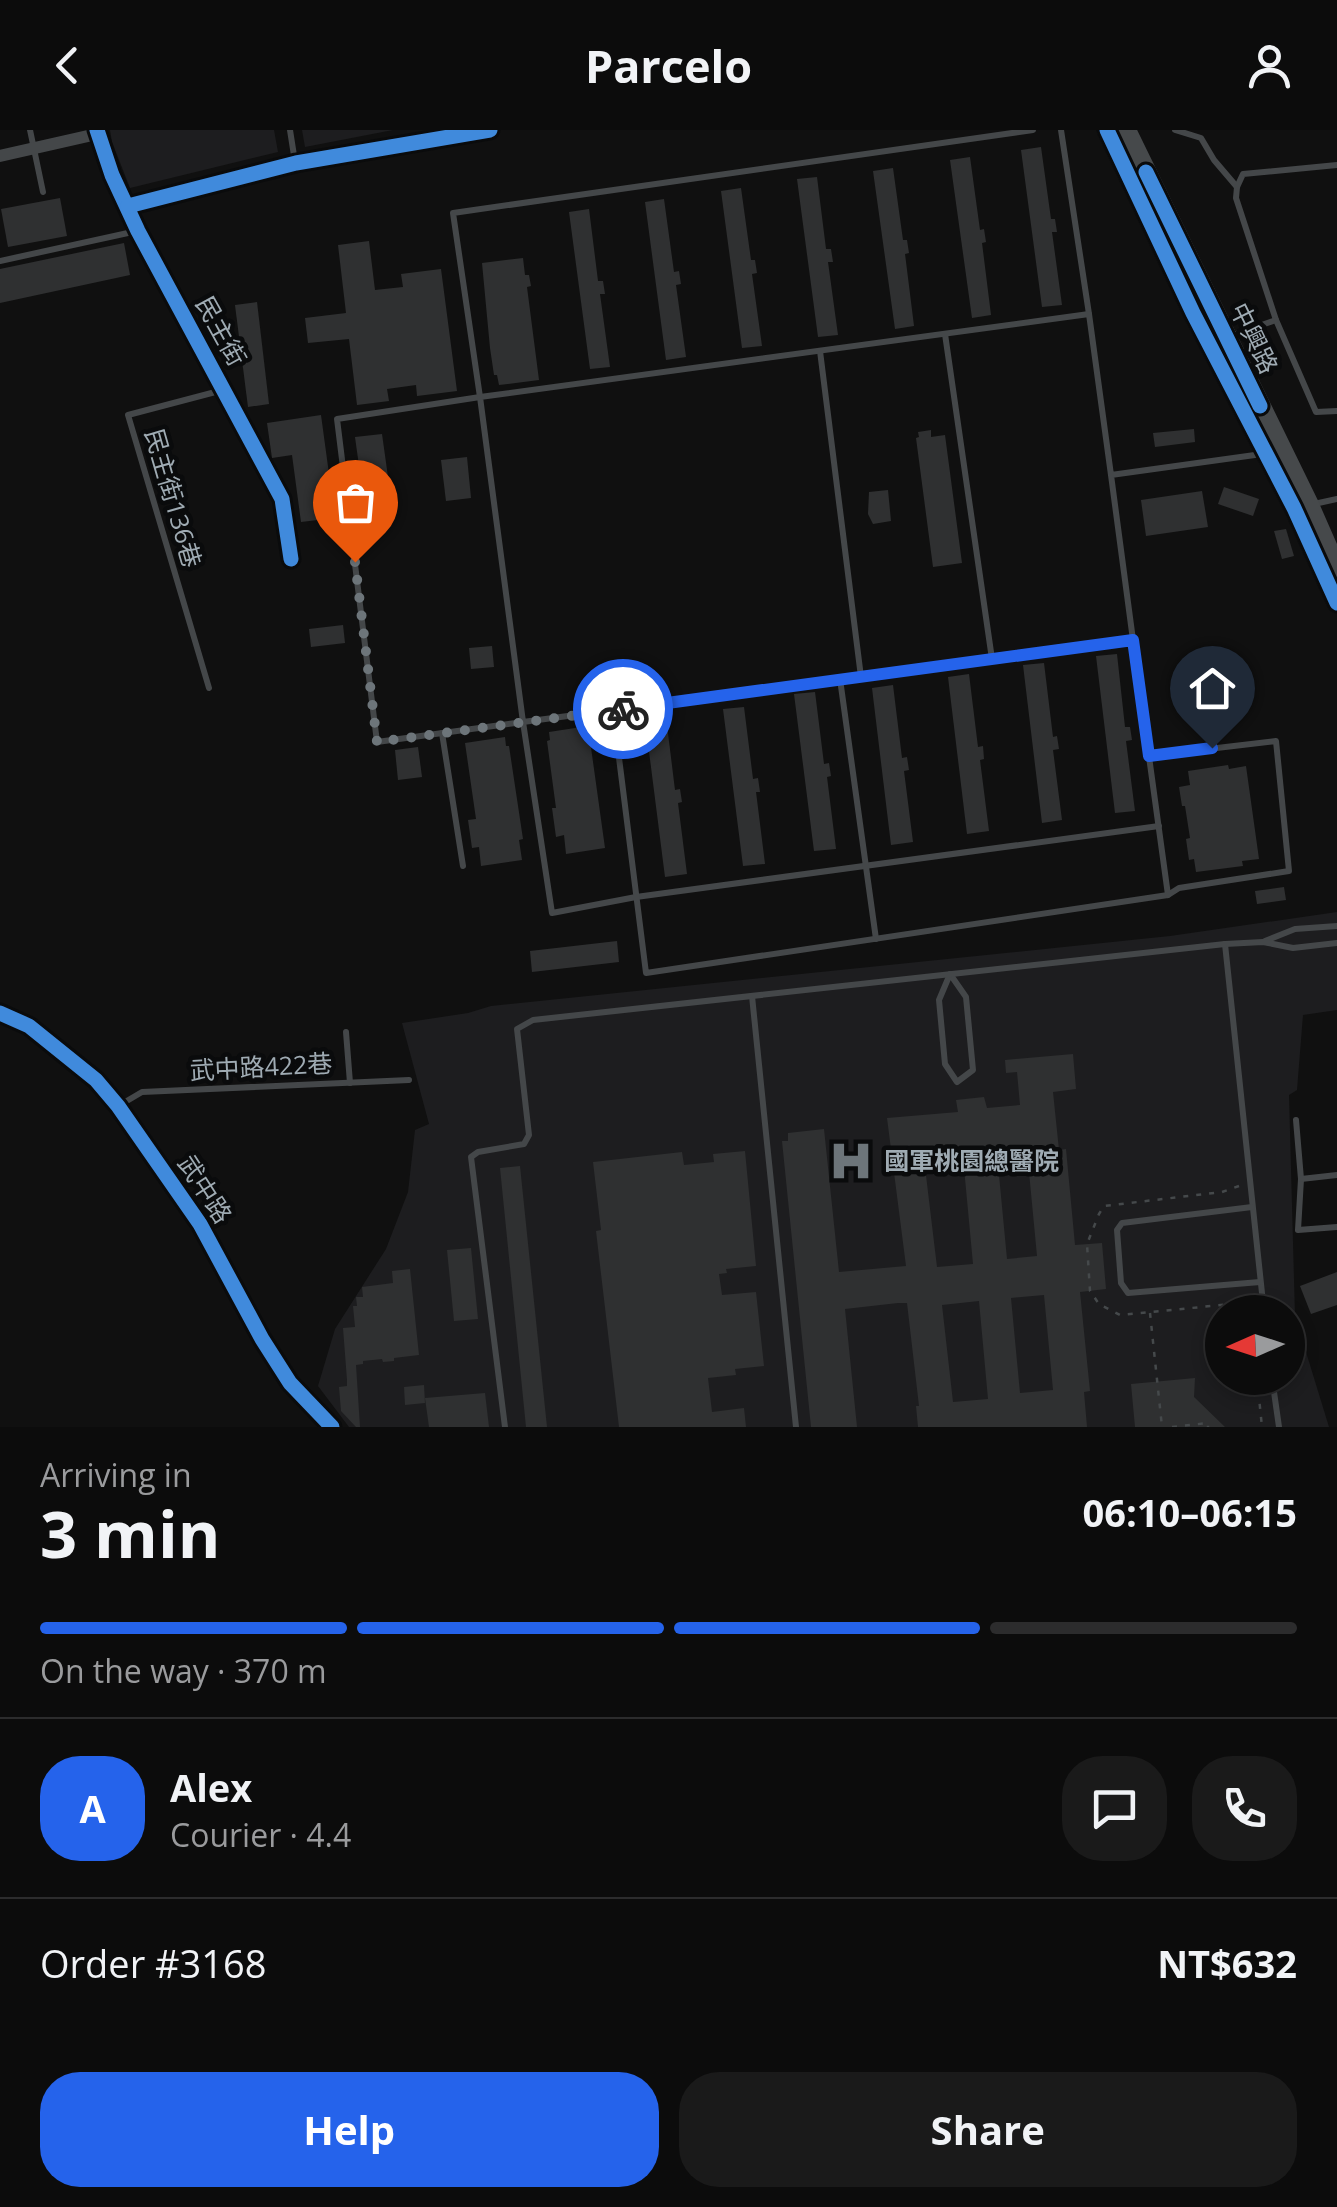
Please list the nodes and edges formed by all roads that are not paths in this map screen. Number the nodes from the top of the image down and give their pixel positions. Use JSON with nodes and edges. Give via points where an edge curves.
{"nodes":[{"id":1,"x":30,"y":130,"type":"edge"},
{"id":2,"x":290,"y":130,"type":"edge"},
{"id":3,"x":490,"y":130,"type":"edge"},
{"id":4,"x":1033,"y":130,"type":"edge"},
{"id":5,"x":1061,"y":130,"type":"edge"},
{"id":6,"x":1108,"y":130,"type":"edge"},
{"id":7,"x":1126,"y":130,"type":"edge"},
{"id":8,"x":1175,"y":130,"type":"edge"},
{"id":9,"x":97,"y":132,"type":"edge"},
{"id":10,"x":34,"y":148,"type":"junction"},
{"id":11,"x":0,"y":156,"type":"edge"},
{"id":12,"x":296,"y":163,"type":"junction"},
{"id":13,"x":1337,"y":166,"type":"edge"},
{"id":14,"x":1237,"y":187,"type":"junction"},
{"id":15,"x":43,"y":192,"type":"dead end"},
{"id":16,"x":128,"y":206,"type":"junction"},
{"id":17,"x":138,"y":231,"type":"junction"},
{"id":18,"x":0,"y":261,"type":"edge"},
{"id":19,"x":1089,"y":314,"type":"junction"},
{"id":20,"x":1276,"y":320,"type":"junction"},
{"id":21,"x":944,"y":334,"type":"junction"},
{"id":22,"x":1218,"y":342,"type":"junction"},
{"id":23,"x":820,"y":350,"type":"junction"},
{"id":24,"x":224,"y":390,"type":"junction"},
{"id":25,"x":480,"y":397,"type":"junction"},
{"id":26,"x":1337,"y":410,"type":"edge"},
{"id":27,"x":1275,"y":453,"type":"junction"},
{"id":28,"x":1111,"y":475,"type":"junction"},
{"id":29,"x":1337,"y":499,"type":"edge"},
{"id":30,"x":1301,"y":506,"type":"junction"},
{"id":31,"x":291,"y":559,"type":"dead end"},
{"id":32,"x":1337,"y":569,"type":"edge"},
{"id":33,"x":1337,"y":603,"type":"edge"},
{"id":34,"x":1133,"y":640,"type":"junction"},
{"id":35,"x":992,"y":659,"type":"junction"},
{"id":36,"x":860,"y":676,"type":"junction"},
{"id":37,"x":840,"y":680,"type":"junction"},
{"id":38,"x":208,"y":688,"type":"dead end"},
{"id":39,"x":613,"y":710,"type":"junction"},
{"id":40,"x":524,"y":722,"type":"junction"},
{"id":41,"x":442,"y":733,"type":"junction"},
{"id":42,"x":1149,"y":756,"type":"junction"},
{"id":43,"x":1159,"y":826,"type":"junction"},
{"id":44,"x":463,"y":866,"type":"dead end"},
{"id":45,"x":867,"y":866,"type":"junction"},
{"id":46,"x":1168,"y":895,"type":"junction"},
{"id":47,"x":636,"y":898,"type":"junction"},
{"id":48,"x":1337,"y":926,"type":"edge"},
{"id":49,"x":876,"y":939,"type":"junction"},
{"id":50,"x":1264,"y":942,"type":"junction"},
{"id":51,"x":1337,"y":943,"type":"edge"},
{"id":52,"x":1225,"y":944,"type":"junction"},
{"id":53,"x":950,"y":974,"type":"junction"},
{"id":54,"x":752,"y":996,"type":"junction"},
{"id":55,"x":0,"y":1013,"type":"edge"},
{"id":56,"x":346,"y":1032,"type":"dead end"},
{"id":57,"x":410,"y":1080,"type":"dead end"},
{"id":58,"x":350,"y":1083,"type":"junction"},
{"id":59,"x":118,"y":1106,"type":"junction"},
{"id":60,"x":1296,"y":1120,"type":"dead end"},
{"id":61,"x":1337,"y":1174,"type":"edge"},
{"id":62,"x":1300,"y":1179,"type":"junction"},
{"id":63,"x":1252,"y":1207,"type":"junction"},
{"id":64,"x":1337,"y":1227,"type":"edge"},
{"id":65,"x":1260,"y":1282,"type":"junction"},
{"id":66,"x":1262,"y":1295,"type":"edge"},
{"id":67,"x":1274,"y":1395,"type":"edge"},
{"id":68,"x":332,"y":1427,"type":"edge"},
{"id":69,"x":505,"y":1427,"type":"edge"},
{"id":70,"x":796,"y":1427,"type":"edge"},
{"id":71,"x":1279,"y":1427,"type":"edge"}],
"edges":[{"from":1,"to":10,"type":"lane"},
{"from":2,"to":12,"type":"lane"},
{"from":3,"to":12,"type":"street"},
{"from":4,"to":25,"type":"lane","via":[[453,214]]},
{"from":5,"to":19,"type":"lane"},
{"from":6,"to":22,"type":"main road","name":"中興路"},
{"from":7,"to":22,"type":"main road","name":"中興路"},
{"from":8,"to":14,"type":"lane","via":[[1201,138]]},
{"from":9,"to":10,"type":"street"},
{"from":9,"to":16,"type":"street","name":"民主街"},
{"from":10,"to":11,"type":"street"},
{"from":10,"to":15,"type":"lane"},
{"from":12,"to":16,"type":"street"},
{"from":13,"to":14,"type":"lane","via":[[1243,174]]},
{"from":14,"to":20,"type":"lane"},
{"from":16,"to":17,"type":"street","name":"民主街"},
{"from":17,"to":18,"type":"lane"},
{"from":17,"to":24,"type":"street","name":"民主街"},
{"from":19,"to":21,"type":"lane"},
{"from":19,"to":28,"type":"lane"},
{"from":20,"to":22,"type":"lane"},
{"from":20,"to":26,"type":"lane","via":[[1316,412]]},
{"from":21,"to":23,"type":"lane"},
{"from":21,"to":35,"type":"lane"},
{"from":22,"to":27,"type":"main road","name":"中興路"},
{"from":23,"to":25,"type":"lane"},
{"from":23,"to":36,"type":"lane"},
{"from":24,"to":31,"type":"street","name":"民主街","via":[[282,499]]},
{"from":24,"to":38,"type":"lane","name":"民主街136巷","via":[[128,415]]},
{"from":25,"to":40,"type":"lane"},
{"from":25,"to":41,"type":"lane","via":[[337,419],[377,742]]},
{"from":27,"to":28,"type":"lane"},
{"from":27,"to":30,"type":"main road","name":"中興路"},
{"from":28,"to":34,"type":"lane"},
{"from":29,"to":30,"type":"lane"},
{"from":30,"to":32,"type":"main road","name":"中興路"},
{"from":30,"to":33,"type":"main road","name":"中興路"},
{"from":34,"to":35,"type":"lane"},
{"from":34,"to":42,"type":"lane"},
{"from":35,"to":36,"type":"lane"},
{"from":36,"to":37,"type":"lane"},
{"from":37,"to":39,"type":"lane"},
{"from":37,"to":45,"type":"lane"},
{"from":39,"to":40,"type":"lane"},
{"from":39,"to":47,"type":"lane"},
{"from":40,"to":41,"type":"lane"},
{"from":40,"to":47,"type":"lane","via":[[552,913]]},
{"from":41,"to":44,"type":"lane"},
{"from":42,"to":43,"type":"lane"},
{"from":42,"to":46,"type":"lane","via":[[1276,741],[1290,871]]},
{"from":43,"to":45,"type":"lane"},
{"from":43,"to":46,"type":"lane"},
{"from":45,"to":47,"type":"lane"},
{"from":45,"to":49,"type":"lane"},
{"from":46,"to":49,"type":"lane"},
{"from":47,"to":49,"type":"lane","via":[[646,973]]},
{"from":48,"to":50,"type":"lane","via":[[1295,930]]},
{"from":50,"to":51,"type":"lane","via":[[1293,948]]},
{"from":50,"to":52,"type":"lane"},
{"from":52,"to":53,"type":"lane"},
{"from":52,"to":63,"type":"lane"},
{"from":53,"to":53,"type":"lane","via":[[938,1000],[945,1064],[956,1082],[972,1070],[966,998]]},
{"from":53,"to":54,"type":"lane"},
{"from":54,"to":69,"type":"lane","via":[[533,1020],[516,1030],[529,1135],[524,1144],[471,1158]]},
{"from":54,"to":70,"type":"lane"},
{"from":55,"to":59,"type":"street","name":"武中路","via":[[29,1026]]},
{"from":56,"to":58,"type":"lane"},
{"from":57,"to":58,"type":"lane","name":"武中路422巷"},
{"from":58,"to":59,"type":"lane","name":"武中路422巷","via":[[142,1092]]},
{"from":59,"to":68,"type":"street","name":"武中路","via":[[200,1224],[290,1383]]},
{"from":60,"to":62,"type":"lane"},
{"from":61,"to":62,"type":"lane"},
{"from":62,"to":64,"type":"lane","via":[[1298,1230]]},
{"from":63,"to":65,"type":"lane"},
{"from":63,"to":65,"type":"lane","via":[[1122,1222],[1121,1283],[1128,1293]]},
{"from":65,"to":66,"type":"lane"},
{"from":67,"to":71,"type":"lane"}]}
